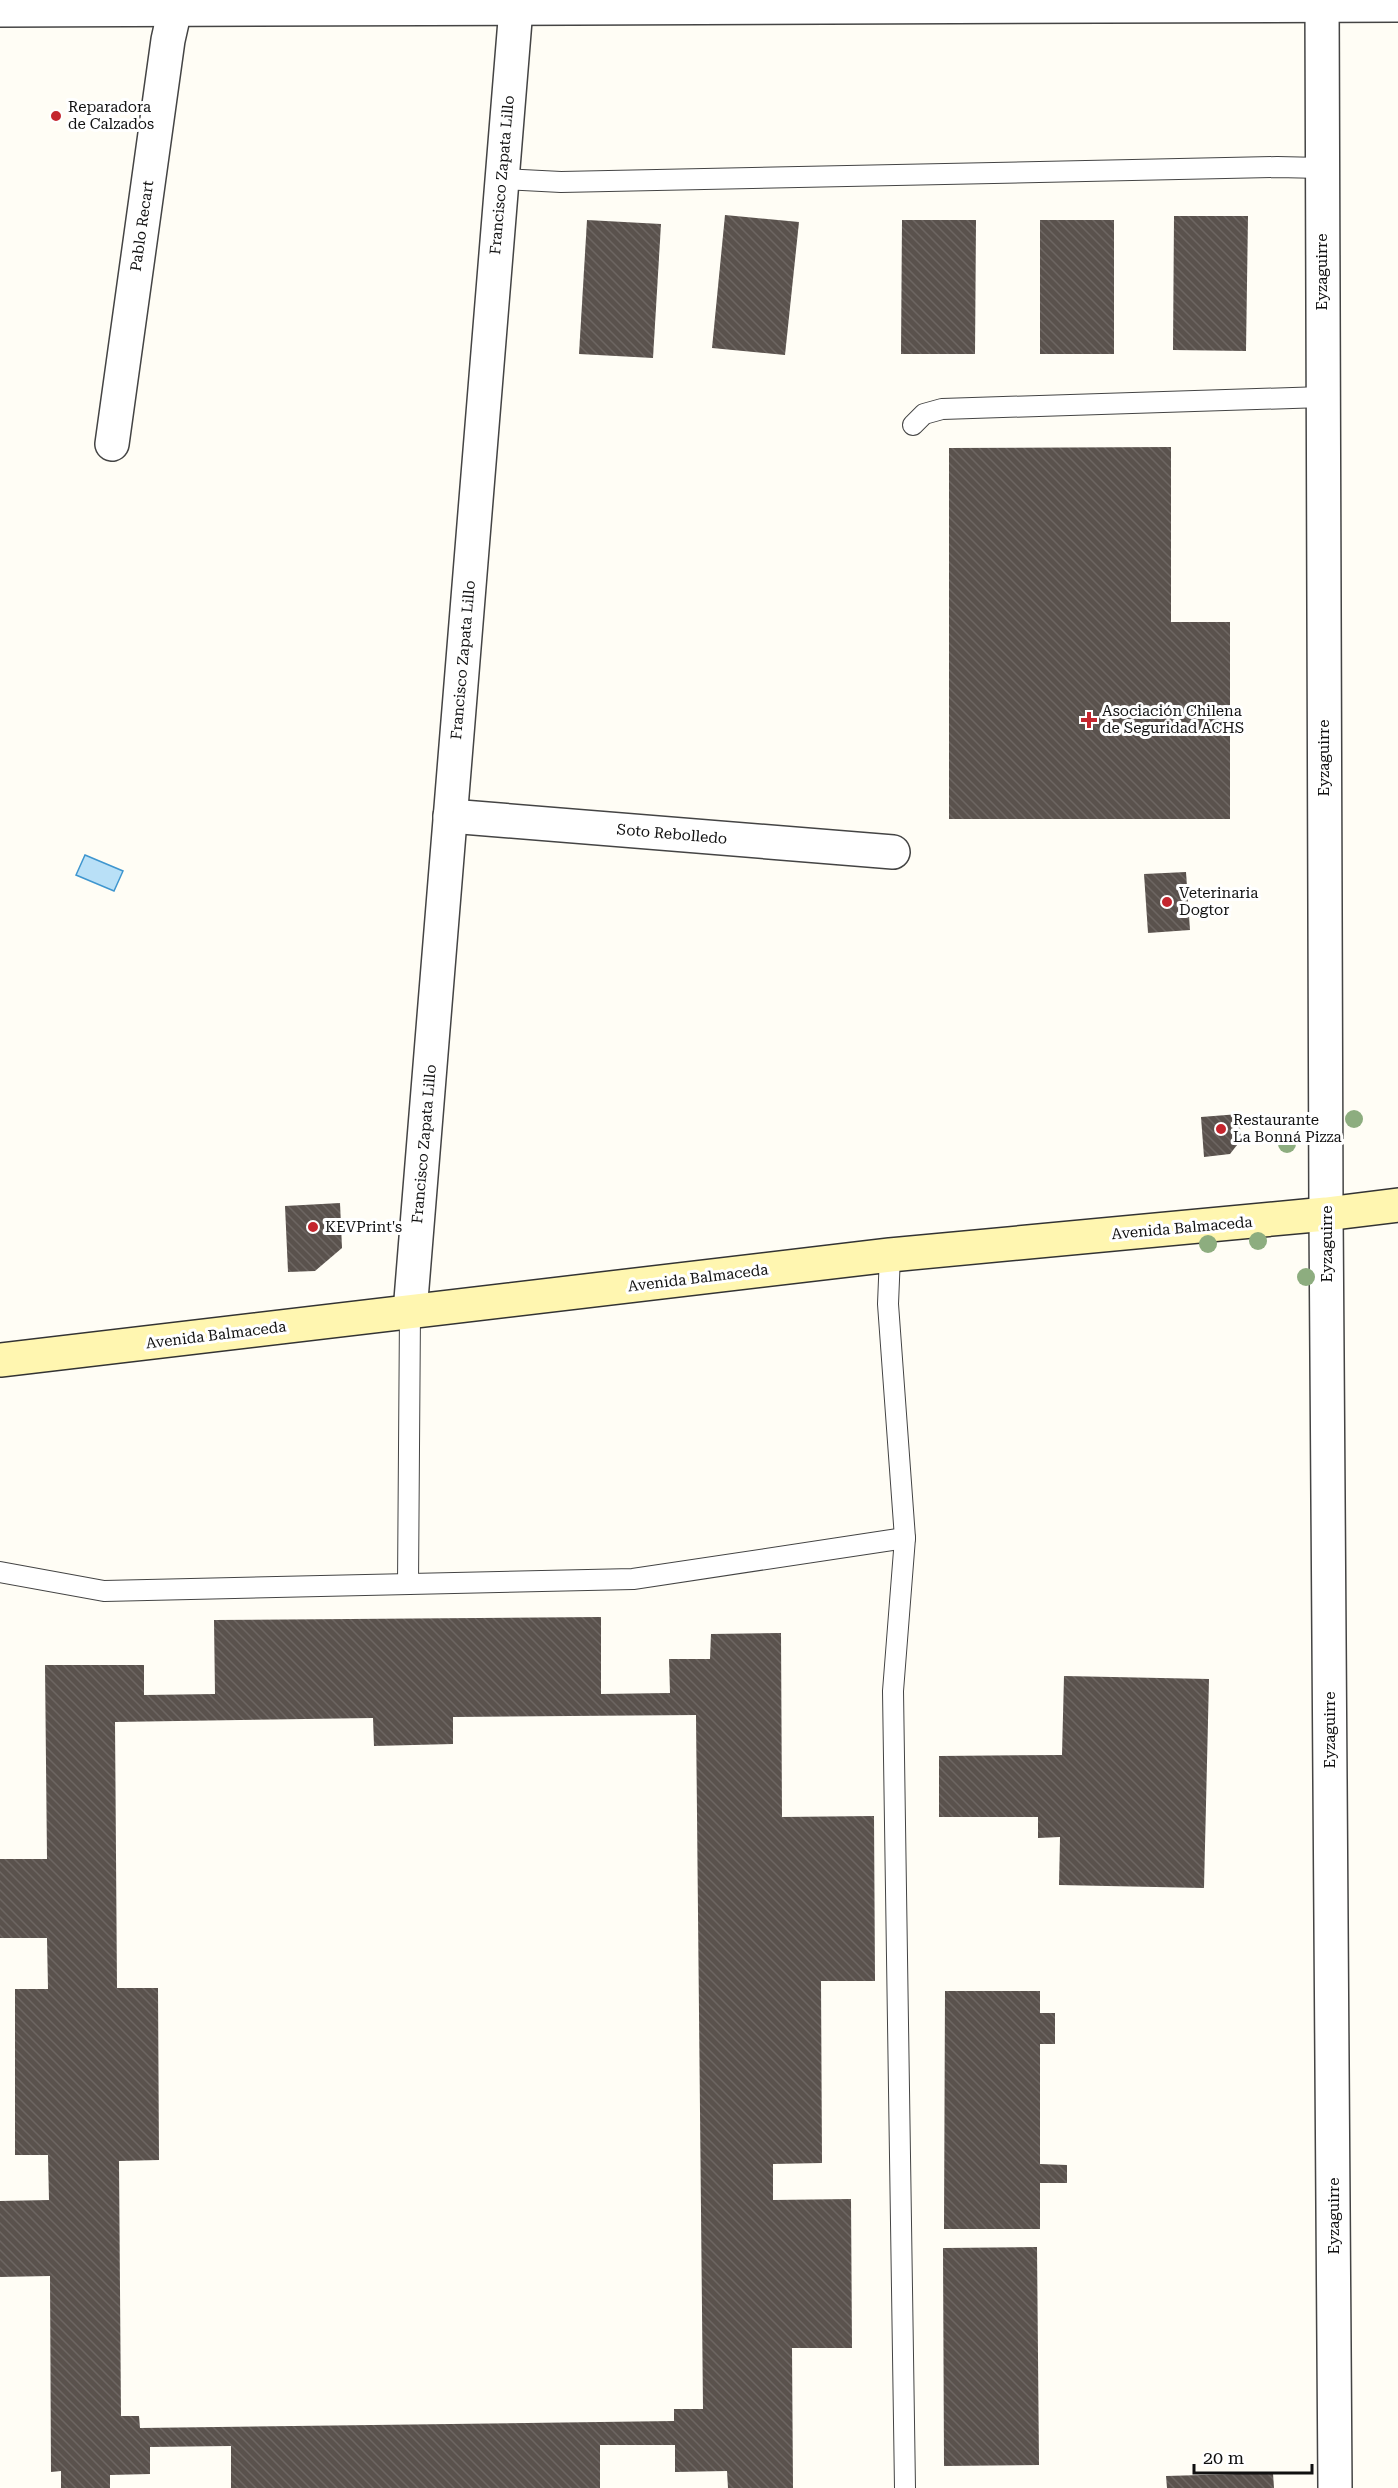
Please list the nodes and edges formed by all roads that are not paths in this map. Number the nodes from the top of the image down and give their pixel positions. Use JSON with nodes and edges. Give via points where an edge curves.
{"nodes":[{"id":1,"x":1322,"y":3,"type":"edge"},
{"id":2,"x":1398,"y":5,"type":"edge"},
{"id":3,"x":516,"y":8,"type":"junction"},
{"id":4,"x":175,"y":9,"type":"junction"},
{"id":5,"x":0,"y":10,"type":"edge"},
{"id":6,"x":1322,"y":168,"type":"junction"},
{"id":7,"x":502,"y":179,"type":"junction"},
{"id":8,"x":1323,"y":396,"type":"junction"},
{"id":9,"x":913,"y":425,"type":"dead end"},
{"id":10,"x":112,"y":444,"type":"dead end"},
{"id":11,"x":450,"y":816,"type":"junction"},
{"id":12,"x":893,"y":852,"type":"dead end"},
{"id":13,"x":1398,"y":1205,"type":"edge"},
{"id":14,"x":1326,"y":1214,"type":"junction"},
{"id":15,"x":890,"y":1255,"type":"junction"},
{"id":16,"x":410,"y":1312,"type":"junction"},
{"id":17,"x":0,"y":1360,"type":"edge"},
{"id":18,"x":905,"y":1538,"type":"junction"},
{"id":19,"x":0,"y":1572,"type":"edge"},
{"id":20,"x":408,"y":1584,"type":"junction"},
{"id":21,"x":905,"y":2488,"type":"edge"},
{"id":22,"x":1335,"y":2488,"type":"edge"}],
"edges":[{"from":1,"to":2,"type":"street"},
{"from":1,"to":3,"type":"street"},
{"from":1,"to":6,"type":"street","name":"Eyzaguirre"},
{"from":3,"to":4,"type":"street"},
{"from":3,"to":7,"type":"street","name":"Francisco Zapata Lillo"},
{"from":4,"to":5,"type":"street"},
{"from":4,"to":10,"type":"street","name":"Pablo Recart"},
{"from":6,"to":7,"type":"lane","via":[[561,182]]},
{"from":6,"to":8,"type":"street","name":"Eyzaguirre"},
{"from":7,"to":11,"type":"street","name":"Francisco Zapata Lillo"},
{"from":8,"to":9,"type":"lane","via":[[942,409],[924,414]]},
{"from":8,"to":14,"type":"street","name":"Eyzaguirre"},
{"from":11,"to":12,"type":"street","name":"Soto Rebolledo"},
{"from":11,"to":16,"type":"street","name":"Francisco Zapata Lillo"},
{"from":13,"to":14,"type":"main road","name":"Avenida Balmaceda"},
{"from":14,"to":15,"type":"main road","name":"Avenida Balmaceda"},
{"from":14,"to":22,"type":"street","name":"Eyzaguirre"},
{"from":15,"to":16,"type":"main road","name":"Avenida Balmaceda"},
{"from":15,"to":18,"type":"lane","via":[[888,1304]]},
{"from":16,"to":17,"type":"main road","name":"Avenida Balmaceda"},
{"from":16,"to":20,"type":"lane"},
{"from":18,"to":20,"type":"lane","via":[[633,1580]]},
{"from":18,"to":21,"type":"lane","via":[[893,1691]]},
{"from":19,"to":20,"type":"lane","via":[[104,1591]]}]}
